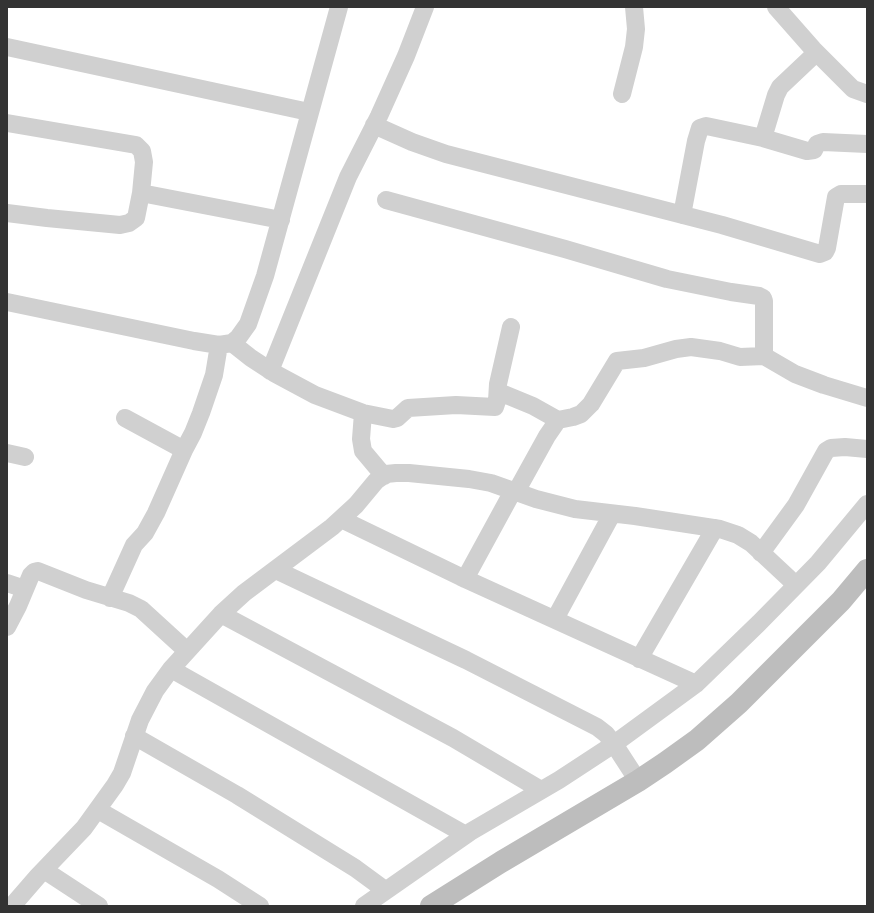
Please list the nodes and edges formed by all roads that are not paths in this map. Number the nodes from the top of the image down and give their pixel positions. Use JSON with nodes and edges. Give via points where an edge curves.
{"nodes":[{"id":1,"x":339,"y":7,"type":"edge"},
{"id":2,"x":425,"y":7,"type":"edge"},
{"id":3,"x":634,"y":7,"type":"edge"},
{"id":4,"x":776,"y":7,"type":"edge"},
{"id":5,"x":7,"y":47,"type":"edge"},
{"id":6,"x":816,"y":53,"type":"junction"},
{"id":7,"x":622,"y":94,"type":"dead end"},
{"id":8,"x":867,"y":94,"type":"edge"},
{"id":9,"x":309,"y":112,"type":"junction"},
{"id":10,"x":7,"y":123,"type":"edge"},
{"id":11,"x":374,"y":125,"type":"junction"},
{"id":12,"x":763,"y":138,"type":"junction"},
{"id":13,"x":867,"y":144,"type":"edge"},
{"id":14,"x":141,"y":193,"type":"junction"},
{"id":15,"x":867,"y":194,"type":"edge"},
{"id":16,"x":386,"y":200,"type":"dead end"},
{"id":17,"x":7,"y":213,"type":"edge"},
{"id":18,"x":682,"y":215,"type":"junction"},
{"id":19,"x":281,"y":220,"type":"junction"},
{"id":20,"x":7,"y":302,"type":"edge"},
{"id":21,"x":511,"y":326,"type":"dead end"},
{"id":22,"x":225,"y":344,"type":"junction"},
{"id":23,"x":764,"y":356,"type":"junction"},
{"id":24,"x":270,"y":370,"type":"junction"},
{"id":25,"x":499,"y":392,"type":"junction"},
{"id":26,"x":867,"y":398,"type":"edge"},
{"id":27,"x":363,"y":412,"type":"junction"},
{"id":28,"x":125,"y":418,"type":"dead end"},
{"id":29,"x":558,"y":420,"type":"junction"},
{"id":30,"x":184,"y":450,"type":"junction"},
{"id":31,"x":867,"y":450,"type":"edge"},
{"id":32,"x":7,"y":453,"type":"edge"},
{"id":33,"x":25,"y":457,"type":"dead end"},
{"id":34,"x":384,"y":476,"type":"junction"},
{"id":35,"x":515,"y":491,"type":"junction"},
{"id":36,"x":867,"y":504,"type":"edge"},
{"id":37,"x":612,"y":514,"type":"junction"},
{"id":38,"x":341,"y":519,"type":"junction"},
{"id":39,"x":715,"y":528,"type":"junction"},
{"id":40,"x":761,"y":552,"type":"junction"},
{"id":41,"x":276,"y":570,"type":"junction"},
{"id":42,"x":867,"y":570,"type":"edge"},
{"id":43,"x":465,"y":579,"type":"junction"},
{"id":44,"x":7,"y":583,"type":"edge"},
{"id":45,"x":796,"y":585,"type":"junction"},
{"id":46,"x":25,"y":589,"type":"junction"},
{"id":47,"x":110,"y":598,"type":"junction"},
{"id":48,"x":221,"y":614,"type":"junction"},
{"id":49,"x":555,"y":619,"type":"junction"},
{"id":50,"x":7,"y":627,"type":"edge"},
{"id":51,"x":187,"y":651,"type":"junction"},
{"id":52,"x":639,"y":659,"type":"junction"},
{"id":53,"x":171,"y":669,"type":"junction"},
{"id":54,"x":696,"y":684,"type":"junction"},
{"id":55,"x":134,"y":736,"type":"junction"},
{"id":56,"x":614,"y":744,"type":"junction"},
{"id":57,"x":638,"y":781,"type":"junction"},
{"id":58,"x":541,"y":790,"type":"junction"},
{"id":59,"x":98,"y":810,"type":"junction"},
{"id":60,"x":466,"y":835,"type":"junction"},
{"id":61,"x":44,"y":870,"type":"junction"},
{"id":62,"x":385,"y":890,"type":"junction"},
{"id":63,"x":12,"y":906,"type":"edge"},
{"id":64,"x":99,"y":906,"type":"edge"},
{"id":65,"x":260,"y":906,"type":"edge"},
{"id":66,"x":364,"y":906,"type":"edge"},
{"id":67,"x":431,"y":906,"type":"edge"}],
"edges":[{"from":1,"to":9,"type":"street"},
{"from":2,"to":11,"type":"street"},
{"from":3,"to":7,"type":"street","via":[[634,47]]},
{"from":4,"to":6,"type":"street"},
{"from":5,"to":9,"type":"street"},
{"from":6,"to":8,"type":"street","via":[[853,89]]},
{"from":6,"to":12,"type":"street","via":[[780,87]]},
{"from":9,"to":19,"type":"street"},
{"from":10,"to":14,"type":"street","via":[[136,145],[142,151],[144,162]]},
{"from":11,"to":18,"type":"street","via":[[446,154]]},
{"from":11,"to":24,"type":"street","via":[[348,177]]},
{"from":12,"to":13,"type":"street","via":[[811,151],[823,142]]},
{"from":12,"to":18,"type":"street","via":[[706,126],[700,128]]},
{"from":14,"to":17,"type":"street","via":[[136,218],[120,225]]},
{"from":14,"to":19,"type":"street"},
{"from":15,"to":18,"type":"street","via":[[841,194],[836,197],[827,248],[823,254]]},
{"from":16,"to":23,"type":"street","via":[[565,248],[668,279],[764,298]]},
{"from":19,"to":22,"type":"street","via":[[248,324],[238,338]]},
{"from":20,"to":22,"type":"street"},
{"from":21,"to":25,"type":"street"},
{"from":22,"to":24,"type":"street"},
{"from":22,"to":30,"type":"street","via":[[208,395]]},
{"from":23,"to":26,"type":"street","via":[[795,374]]},
{"from":23,"to":29,"type":"street","via":[[740,356],[691,347],[676,348],[644,358],[620,360],[615,363],[597,396],[586,410]]},
{"from":24,"to":27,"type":"street","via":[[315,395]]},
{"from":25,"to":27,"type":"street","via":[[493,407],[456,405],[408,408],[393,419]]},
{"from":25,"to":29,"type":"street"},
{"from":27,"to":34,"type":"street","via":[[363,451]]},
{"from":28,"to":30,"type":"street"},
{"from":29,"to":35,"type":"street"},
{"from":30,"to":47,"type":"street","via":[[156,513],[134,545]]},
{"from":31,"to":40,"type":"street","via":[[845,447],[830,448],[826,451],[796,504]]},
{"from":32,"to":33,"type":"street"},
{"from":34,"to":35,"type":"street","via":[[396,472],[469,479]]},
{"from":34,"to":38,"type":"street","via":[[376,480]]},
{"from":35,"to":37,"type":"street","via":[[575,509]]},
{"from":35,"to":43,"type":"street"},
{"from":36,"to":45,"type":"street"},
{"from":37,"to":39,"type":"street"},
{"from":37,"to":49,"type":"street"},
{"from":38,"to":41,"type":"street"},
{"from":38,"to":43,"type":"street"},
{"from":39,"to":40,"type":"street","via":[[738,535]]},
{"from":39,"to":52,"type":"street"},
{"from":40,"to":45,"type":"street"},
{"from":41,"to":48,"type":"street","via":[[244,593]]},
{"from":41,"to":56,"type":"street","via":[[466,660],[601,730]]},
{"from":42,"to":57,"type":"street","via":[[739,704],[697,740]]},
{"from":43,"to":49,"type":"street"},
{"from":44,"to":46,"type":"street"},
{"from":45,"to":54,"type":"street"},
{"from":46,"to":47,"type":"street","via":[[31,575],[38,570]]},
{"from":46,"to":50,"type":"street"},
{"from":47,"to":51,"type":"street","via":[[141,608]]},
{"from":48,"to":51,"type":"street"},
{"from":48,"to":58,"type":"street","via":[[453,738]]},
{"from":49,"to":52,"type":"street"},
{"from":51,"to":53,"type":"street"},
{"from":52,"to":54,"type":"street"},
{"from":53,"to":55,"type":"street","via":[[155,692]]},
{"from":53,"to":60,"type":"street"},
{"from":54,"to":56,"type":"street"},
{"from":55,"to":59,"type":"street","via":[[122,773]]},
{"from":55,"to":62,"type":"street","via":[[237,795],[355,868]]},
{"from":56,"to":57,"type":"street"},
{"from":56,"to":58,"type":"street"},
{"from":57,"to":67,"type":"street"},
{"from":58,"to":60,"type":"street"},
{"from":59,"to":61,"type":"street","via":[[71,843]]},
{"from":59,"to":65,"type":"street"},
{"from":60,"to":62,"type":"street"},
{"from":61,"to":63,"type":"street"},
{"from":61,"to":64,"type":"street"},
{"from":62,"to":66,"type":"street"}]}
